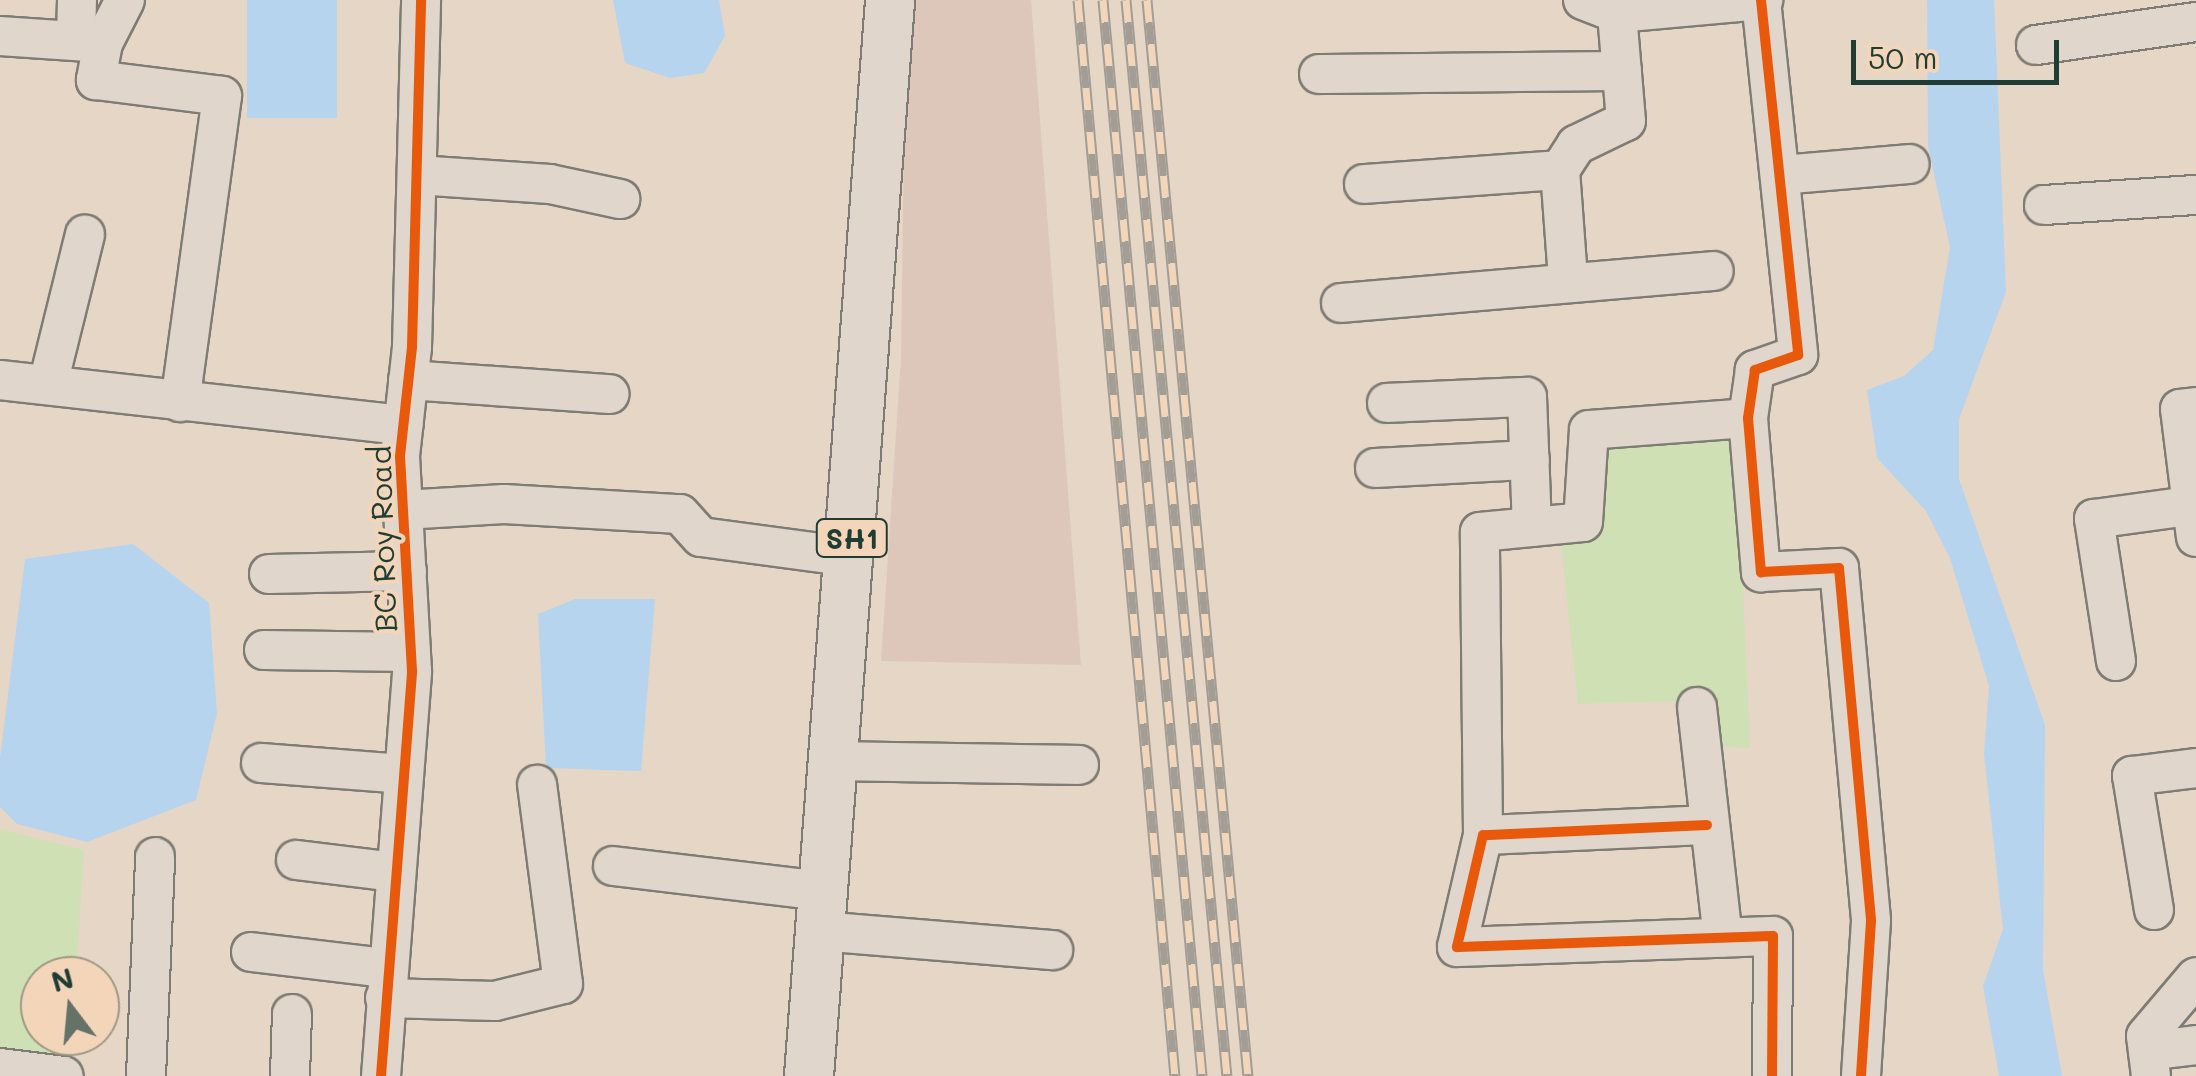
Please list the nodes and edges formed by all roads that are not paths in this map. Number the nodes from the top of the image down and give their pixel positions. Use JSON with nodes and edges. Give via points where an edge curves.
{"nodes":[{"id":1,"x":77,"y":0,"type":"edge"},
{"id":2,"x":124,"y":0,"type":"edge"},
{"id":3,"x":421,"y":0,"type":"edge"},
{"id":4,"x":890,"y":0,"type":"edge"},
{"id":5,"x":1762,"y":0,"type":"edge"},
{"id":6,"x":1600,"y":6,"type":"edge"},
{"id":7,"x":2196,"y":22,"type":"edge"},
{"id":8,"x":0,"y":36,"type":"edge"},
{"id":9,"x":90,"y":42,"type":"junction"},
{"id":10,"x":2036,"y":44,"type":"dead end"},
{"id":11,"x":1622,"y":71,"type":"junction"},
{"id":12,"x":1319,"y":74,"type":"dead end"},
{"id":13,"x":1910,"y":164,"type":"dead end"},
{"id":14,"x":1560,"y":170,"type":"junction"},
{"id":15,"x":417,"y":175,"type":"junction"},
{"id":16,"x":1781,"y":175,"type":"junction"},
{"id":17,"x":1364,"y":184,"type":"dead end"},
{"id":18,"x":2196,"y":195,"type":"edge"},
{"id":19,"x":620,"y":199,"type":"dead end"},
{"id":20,"x":2044,"y":204,"type":"dead end"},
{"id":21,"x":85,"y":234,"type":"dead end"},
{"id":22,"x":1714,"y":271,"type":"dead end"},
{"id":23,"x":1568,"y":279,"type":"junction"},
{"id":24,"x":1340,"y":302,"type":"dead end"},
{"id":25,"x":0,"y":380,"type":"edge"},
{"id":26,"x":408,"y":380,"type":"junction"},
{"id":27,"x":48,"y":384,"type":"junction"},
{"id":28,"x":610,"y":394,"type":"dead end"},
{"id":29,"x":180,"y":402,"type":"junction"},
{"id":30,"x":1387,"y":404,"type":"dead end"},
{"id":31,"x":2196,"y":407,"type":"edge"},
{"id":32,"x":1748,"y":418,"type":"junction"},
{"id":33,"x":403,"y":425,"type":"junction"},
{"id":34,"x":1530,"y":460,"type":"junction"},
{"id":35,"x":1375,"y":468,"type":"dead end"},
{"id":36,"x":403,"y":510,"type":"junction"},
{"id":37,"x":2195,"y":516,"type":"edge"},
{"id":38,"x":1532,"y":527,"type":"junction"},
{"id":39,"x":851,"y":557,"type":"junction"},
{"id":40,"x":407,"y":571,"type":"junction"},
{"id":41,"x":269,"y":574,"type":"dead end"},
{"id":42,"x":264,"y":650,"type":"dead end"},
{"id":43,"x":411,"y":652,"type":"junction"},
{"id":44,"x":2116,"y":661,"type":"dead end"},
{"id":45,"x":1697,"y":707,"type":"dead end"},
{"id":46,"x":834,"y":761,"type":"junction"},
{"id":47,"x":261,"y":763,"type":"dead end"},
{"id":48,"x":1079,"y":765,"type":"dead end"},
{"id":49,"x":2196,"y":768,"type":"edge"},
{"id":50,"x":403,"y":774,"type":"junction"},
{"id":51,"x":536,"y":786,"type":"dead end"},
{"id":52,"x":1707,"y":825,"type":"junction"},
{"id":53,"x":1483,"y":835,"type":"junction"},
{"id":54,"x":154,"y":857,"type":"dead end"},
{"id":55,"x":296,"y":860,"type":"dead end"},
{"id":56,"x":613,"y":866,"type":"dead end"},
{"id":57,"x":395,"y":872,"type":"junction"},
{"id":58,"x":2154,"y":910,"type":"dead end"},
{"id":59,"x":822,"y":911,"type":"junction"},
{"id":60,"x":1723,"y":938,"type":"junction"},
{"id":61,"x":1053,"y":950,"type":"dead end"},
{"id":62,"x":252,"y":952,"type":"dead end"},
{"id":63,"x":2196,"y":977,"type":"edge"},
{"id":64,"x":386,"y":982,"type":"junction"},
{"id":65,"x":292,"y":1014,"type":"dead end"},
{"id":66,"x":2196,"y":1045,"type":"edge"},
{"id":67,"x":2150,"y":1064,"type":"edge"},
{"id":68,"x":0,"y":1068,"type":"edge"},
{"id":69,"x":64,"y":1076,"type":"edge"},
{"id":70,"x":146,"y":1076,"type":"edge"},
{"id":71,"x":290,"y":1076,"type":"edge"},
{"id":72,"x":381,"y":1076,"type":"edge"},
{"id":73,"x":809,"y":1076,"type":"edge"},
{"id":74,"x":1772,"y":1076,"type":"edge"},
{"id":75,"x":1860,"y":1076,"type":"edge"}],
"edges":[{"from":1,"to":9,"type":"street"},
{"from":2,"to":9,"type":"street"},
{"from":3,"to":15,"type":"street","name":"BC Roy Road"},
{"from":4,"to":39,"type":"main road","number":"SH1"},
{"from":5,"to":6,"type":"street"},
{"from":5,"to":16,"type":"street"},
{"from":6,"to":11,"type":"street"},
{"from":7,"to":10,"type":"street"},
{"from":8,"to":9,"type":"street"},
{"from":9,"to":29,"type":"street","via":[[96,80],[222,96]]},
{"from":11,"to":12,"type":"street"},
{"from":11,"to":14,"type":"street","via":[[1626,121],[1576,145]]},
{"from":13,"to":16,"type":"street"},
{"from":14,"to":17,"type":"street"},
{"from":14,"to":23,"type":"street"},
{"from":15,"to":19,"type":"street","via":[[550,184]]},
{"from":15,"to":26,"type":"street","name":"BC Roy Road"},
{"from":16,"to":32,"type":"street","via":[[1798,355],[1756,370]]},
{"from":18,"to":20,"type":"street"},
{"from":21,"to":27,"type":"street"},
{"from":22,"to":23,"type":"street"},
{"from":23,"to":24,"type":"street"},
{"from":25,"to":27,"type":"street"},
{"from":26,"to":28,"type":"street"},
{"from":26,"to":33,"type":"street","name":"BC Roy Road"},
{"from":27,"to":29,"type":"street"},
{"from":29,"to":33,"type":"street"},
{"from":30,"to":34,"type":"street","via":[[1528,396]]},
{"from":31,"to":37,"type":"street","via":[[2180,410]]},
{"from":32,"to":38,"type":"street","via":[[1589,430],[1583,522]]},
{"from":32,"to":75,"type":"street","via":[[1762,572],[1839,568],[1870,920]]},
{"from":33,"to":36,"type":"street","name":"BC Roy Road"},
{"from":34,"to":35,"type":"street"},
{"from":34,"to":38,"type":"street"},
{"from":36,"to":39,"type":"street","via":[[504,504],[680,514],[701,537]]},
{"from":36,"to":40,"type":"street","name":"BC Roy Road"},
{"from":37,"to":44,"type":"street","via":[[2094,519]]},
{"from":38,"to":53,"type":"street","via":[[1480,532]]},
{"from":39,"to":46,"type":"main road","number":"SH1"},
{"from":40,"to":41,"type":"street"},
{"from":40,"to":43,"type":"street","name":"BC Roy Road"},
{"from":42,"to":43,"type":"street"},
{"from":43,"to":50,"type":"street","name":"BC Roy Road"},
{"from":45,"to":52,"type":"street"},
{"from":46,"to":48,"type":"street"},
{"from":46,"to":59,"type":"main road","number":"SH1"},
{"from":47,"to":50,"type":"street"},
{"from":49,"to":58,"type":"street","via":[[2132,776]]},
{"from":50,"to":57,"type":"street","name":"BC Roy Road"},
{"from":51,"to":64,"type":"street","via":[[562,984],[496,1000]]},
{"from":52,"to":53,"type":"street"},
{"from":52,"to":60,"type":"street"},
{"from":53,"to":60,"type":"street","via":[[1457,947]]},
{"from":54,"to":70,"type":"street"},
{"from":55,"to":57,"type":"street"},
{"from":56,"to":59,"type":"street"},
{"from":57,"to":64,"type":"street","name":"BC Roy Road"},
{"from":59,"to":61,"type":"street"},
{"from":59,"to":73,"type":"main road","number":"SH1"},
{"from":60,"to":74,"type":"street","via":[[1773,936]]},
{"from":62,"to":64,"type":"street"},
{"from":63,"to":67,"type":"street","via":[[2146,1036]]},
{"from":64,"to":72,"type":"street","name":"BC Roy Road"},
{"from":65,"to":71,"type":"street"},
{"from":66,"to":67,"type":"street"},
{"from":68,"to":69,"type":"street"}]}
